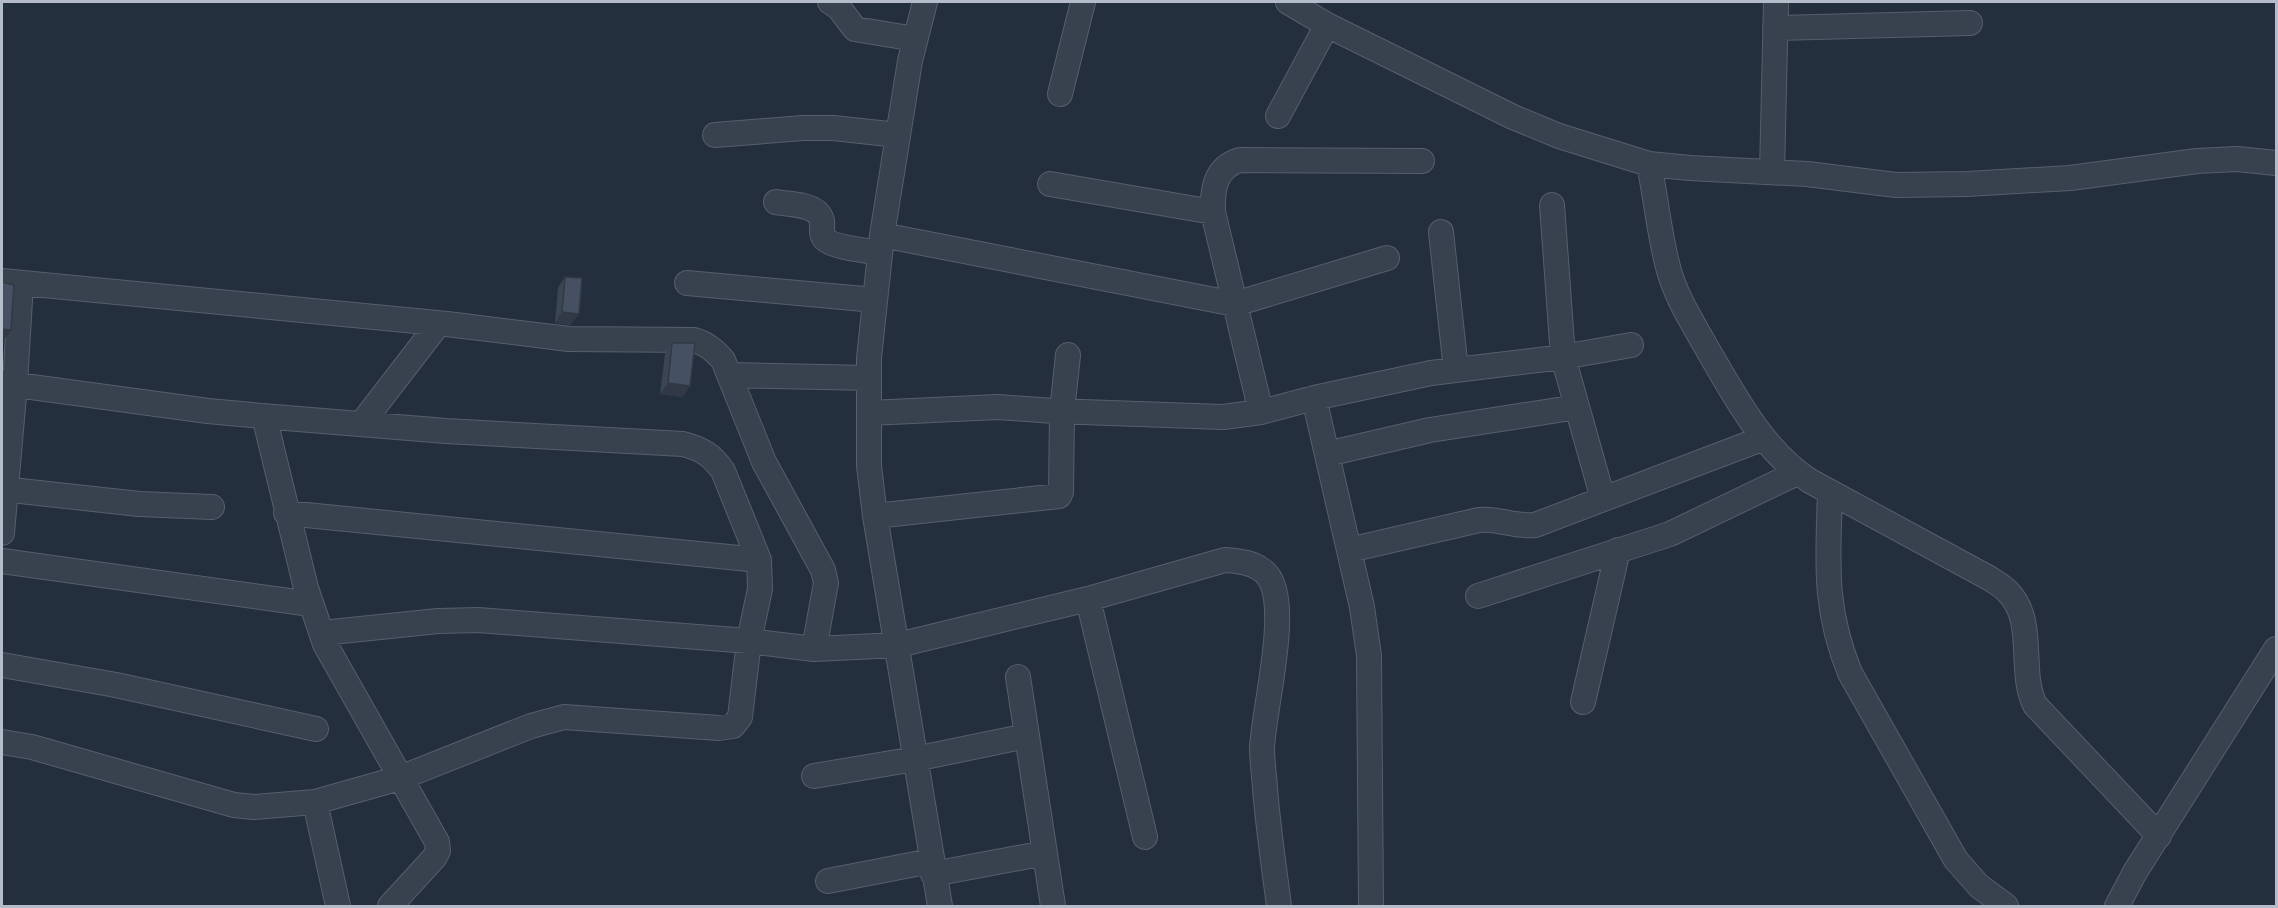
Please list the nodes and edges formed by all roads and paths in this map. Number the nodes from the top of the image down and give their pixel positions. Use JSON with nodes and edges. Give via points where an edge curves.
{"nodes":[{"id":1,"x":830,"y":2,"type":"edge"},
{"id":2,"x":925,"y":2,"type":"edge"},
{"id":3,"x":1083,"y":2,"type":"edge"},
{"id":4,"x":1288,"y":2,"type":"edge"},
{"id":5,"x":1776,"y":2,"type":"edge"},
{"id":6,"x":1970,"y":23,"type":"dead end"},
{"id":7,"x":1327,"y":25,"type":"junction"},
{"id":8,"x":1775,"y":28,"type":"junction"},
{"id":9,"x":915,"y":39,"type":"junction"},
{"id":10,"x":1060,"y":94,"type":"dead end"},
{"id":11,"x":1278,"y":116,"type":"dead end"},
{"id":12,"x":715,"y":135,"type":"dead end"},
{"id":13,"x":898,"y":135,"type":"junction"},
{"id":14,"x":1422,"y":161,"type":"dead end"},
{"id":15,"x":2277,"y":163,"type":"edge"},
{"id":16,"x":1649,"y":164,"type":"junction"},
{"id":17,"x":1772,"y":172,"type":"junction"},
{"id":18,"x":1050,"y":184,"type":"dead end"},
{"id":19,"x":776,"y":202,"type":"dead end"},
{"id":20,"x":1552,"y":204,"type":"dead end"},
{"id":21,"x":1213,"y":213,"type":"junction"},
{"id":22,"x":1441,"y":232,"type":"dead end"},
{"id":23,"x":881,"y":244,"type":"junction"},
{"id":24,"x":1387,"y":258,"type":"dead end"},
{"id":25,"x":11,"y":282,"type":"edge"},
{"id":26,"x":687,"y":284,"type":"dead end"},
{"id":27,"x":875,"y":300,"type":"junction"},
{"id":28,"x":1235,"y":304,"type":"junction"},
{"id":29,"x":439,"y":323,"type":"junction"},
{"id":30,"x":1631,"y":345,"type":"dead end"},
{"id":31,"x":1068,"y":355,"type":"dead end"},
{"id":32,"x":1563,"y":357,"type":"junction"},
{"id":33,"x":1456,"y":370,"type":"junction"},
{"id":34,"x":730,"y":375,"type":"junction"},
{"id":35,"x":869,"y":378,"type":"junction"},
{"id":36,"x":8,"y":383,"type":"edge"},
{"id":37,"x":1314,"y":398,"type":"junction"},
{"id":38,"x":1577,"y":407,"type":"junction"},
{"id":39,"x":1062,"y":411,"type":"junction"},
{"id":40,"x":1261,"y":412,"type":"junction"},
{"id":41,"x":869,"y":413,"type":"junction"},
{"id":42,"x":264,"y":416,"type":"junction"},
{"id":43,"x":362,"y":423,"type":"junction"},
{"id":44,"x":1764,"y":438,"type":"junction"},
{"id":45,"x":1327,"y":454,"type":"junction"},
{"id":46,"x":1797,"y":473,"type":"junction"},
{"id":47,"x":3,"y":489,"type":"edge"},
{"id":48,"x":1830,"y":492,"type":"junction"},
{"id":49,"x":1603,"y":499,"type":"junction"},
{"id":50,"x":212,"y":507,"type":"dead end"},
{"id":51,"x":286,"y":513,"type":"junction"},
{"id":52,"x":875,"y":516,"type":"junction"},
{"id":53,"x":2,"y":533,"type":"edge"},
{"id":54,"x":1349,"y":550,"type":"junction"},
{"id":55,"x":1618,"y":550,"type":"junction"},
{"id":56,"x":759,"y":560,"type":"junction"},
{"id":57,"x":2,"y":561,"type":"edge"},
{"id":58,"x":1478,"y":596,"type":"dead end"},
{"id":59,"x":1088,"y":598,"type":"junction"},
{"id":60,"x":311,"y":604,"type":"junction"},
{"id":61,"x":322,"y":633,"type":"junction"},
{"id":62,"x":749,"y":641,"type":"junction"},
{"id":63,"x":897,"y":645,"type":"junction"},
{"id":64,"x":2277,"y":649,"type":"edge"},
{"id":65,"x":814,"y":650,"type":"junction"},
{"id":66,"x":2,"y":665,"type":"edge"},
{"id":67,"x":1018,"y":677,"type":"dead end"},
{"id":68,"x":1583,"y":702,"type":"dead end"},
{"id":69,"x":316,"y":729,"type":"dead end"},
{"id":70,"x":1027,"y":736,"type":"junction"},
{"id":71,"x":2,"y":742,"type":"edge"},
{"id":72,"x":915,"y":759,"type":"junction"},
{"id":73,"x":814,"y":776,"type":"dead end"},
{"id":74,"x":400,"y":778,"type":"junction"},
{"id":75,"x":315,"y":802,"type":"junction"},
{"id":76,"x":2159,"y":836,"type":"junction"},
{"id":77,"x":1145,"y":837,"type":"dead end"},
{"id":78,"x":1045,"y":853,"type":"junction"},
{"id":79,"x":932,"y":868,"type":"junction"},
{"id":80,"x":828,"y":881,"type":"dead end"},
{"id":81,"x":338,"y":906,"type":"edge"},
{"id":82,"x":390,"y":906,"type":"edge"},
{"id":83,"x":940,"y":906,"type":"edge"},
{"id":84,"x":1053,"y":906,"type":"edge"},
{"id":85,"x":1279,"y":906,"type":"edge"},
{"id":86,"x":1371,"y":906,"type":"edge"},
{"id":87,"x":2006,"y":906,"type":"edge"},
{"id":88,"x":2117,"y":906,"type":"edge"}],
"edges":[{"from":1,"to":9,"type":"street","via":[[855,29]]},
{"from":2,"to":9,"type":"street"},
{"from":3,"to":10,"type":"street"},
{"from":4,"to":7,"type":"street"},
{"from":5,"to":8,"type":"street"},
{"from":6,"to":8,"type":"street"},
{"from":7,"to":11,"type":"street"},
{"from":7,"to":16,"type":"street","via":[[1513,117]]},
{"from":8,"to":17,"type":"street"},
{"from":9,"to":13,"type":"street"},
{"from":12,"to":13,"type":"street","via":[[803,128]]},
{"from":13,"to":23,"type":"street"},
{"from":14,"to":21,"type":"street","via":[[1240,160],[1225,167],[1216,181]]},
{"from":15,"to":17,"type":"street","via":[[2198,160],[2070,178],[1967,184],[1896,185]]},
{"from":16,"to":17,"type":"street"},
{"from":16,"to":44,"type":"street","via":[[1668,267],[1679,298]]},
{"from":18,"to":21,"type":"street"},
{"from":19,"to":23,"type":"street","via":[[820,214],[826,240]]},
{"from":20,"to":32,"type":"street"},
{"from":21,"to":28,"type":"street"},
{"from":22,"to":33,"type":"street"},
{"from":23,"to":27,"type":"street"},
{"from":23,"to":28,"type":"street"},
{"from":24,"to":28,"type":"street"},
{"from":25,"to":29,"type":"street"},
{"from":25,"to":36,"type":"street"},
{"from":26,"to":27,"type":"street"},
{"from":27,"to":35,"type":"street"},
{"from":28,"to":40,"type":"street"},
{"from":29,"to":34,"type":"street","via":[[569,339],[694,339],[712,348]]},
{"from":29,"to":43,"type":"street"},
{"from":30,"to":32,"type":"street"},
{"from":31,"to":39,"type":"street"},
{"from":32,"to":33,"type":"street"},
{"from":32,"to":38,"type":"street"},
{"from":33,"to":37,"type":"street"},
{"from":34,"to":35,"type":"street"},
{"from":34,"to":65,"type":"street","via":[[764,462],[824,570],[826,583]]},
{"from":35,"to":41,"type":"street"},
{"from":36,"to":42,"type":"street"},
{"from":36,"to":47,"type":"street"},
{"from":37,"to":40,"type":"street"},
{"from":37,"to":45,"type":"street"},
{"from":38,"to":45,"type":"street","via":[[1430,430]]},
{"from":38,"to":49,"type":"street"},
{"from":39,"to":40,"type":"street","via":[[1223,417]]},
{"from":39,"to":41,"type":"street","via":[[998,407]]},
{"from":39,"to":52,"type":"street","via":[[1059,496]]},
{"from":41,"to":52,"type":"street","via":[[869,466]]},
{"from":42,"to":43,"type":"street"},
{"from":42,"to":51,"type":"street"},
{"from":43,"to":56,"type":"street","via":[[695,447],[705,451],[723,471]]},
{"from":44,"to":46,"type":"street"},
{"from":44,"to":49,"type":"street"},
{"from":45,"to":54,"type":"street"},
{"from":46,"to":48,"type":"street"},
{"from":46,"to":55,"type":"street","via":[[1670,534]]},
{"from":47,"to":50,"type":"street","via":[[139,504]]},
{"from":47,"to":53,"type":"street"},
{"from":48,"to":76,"type":"street","via":[[2007,591],[2022,619],[2029,686],[2035,705]]},
{"from":48,"to":87,"type":"street","via":[[1828,581],[1838,644],[1850,673],[1956,860],[1979,886]]},
{"from":49,"to":54,"type":"street","via":[[1535,525],[1479,520]]},
{"from":51,"to":56,"type":"street"},
{"from":51,"to":60,"type":"street"},
{"from":52,"to":63,"type":"street"},
{"from":54,"to":86,"type":"street","via":[[1369,656]]},
{"from":55,"to":58,"type":"street"},
{"from":55,"to":68,"type":"street"},
{"from":56,"to":62,"type":"street","via":[[760,589]]},
{"from":57,"to":60,"type":"street"},
{"from":59,"to":63,"type":"street"},
{"from":59,"to":77,"type":"street"},
{"from":59,"to":85,"type":"street","via":[[1225,560],[1257,567],[1271,580],[1277,599],[1275,648],[1262,748]]},
{"from":60,"to":61,"type":"street"},
{"from":61,"to":62,"type":"street","via":[[478,620]]},
{"from":61,"to":74,"type":"street"},
{"from":62,"to":65,"type":"street"},
{"from":62,"to":74,"type":"street","via":[[740,717],[733,726],[564,717],[531,726]]},
{"from":63,"to":65,"type":"street"},
{"from":63,"to":72,"type":"street"},
{"from":64,"to":76,"type":"street"},
{"from":66,"to":69,"type":"street","via":[[116,685]]},
{"from":67,"to":70,"type":"street"},
{"from":70,"to":72,"type":"street"},
{"from":70,"to":78,"type":"street"},
{"from":71,"to":75,"type":"street","via":[[32,747],[234,805]]},
{"from":72,"to":73,"type":"street"},
{"from":72,"to":79,"type":"street"},
{"from":74,"to":75,"type":"street"},
{"from":74,"to":82,"type":"street","via":[[437,842],[438,851]]},
{"from":75,"to":81,"type":"street"},
{"from":76,"to":88,"type":"street"},
{"from":78,"to":79,"type":"street"},
{"from":78,"to":84,"type":"street"},
{"from":79,"to":80,"type":"street"},
{"from":79,"to":83,"type":"street"}]}
